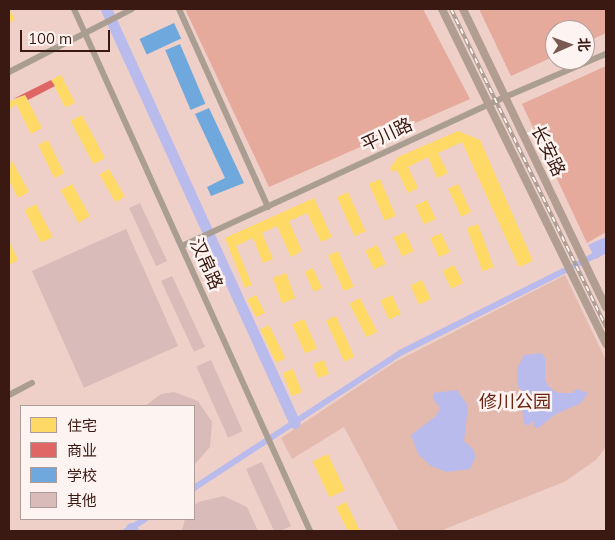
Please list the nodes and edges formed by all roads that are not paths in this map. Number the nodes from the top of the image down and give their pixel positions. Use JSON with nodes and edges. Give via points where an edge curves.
{"nodes":[{"id":1,"x":74,"y":9,"type":"edge"},
{"id":2,"x":131,"y":9,"type":"edge"},
{"id":3,"x":179,"y":9,"type":"edge"},
{"id":4,"x":442,"y":9,"type":"edge"},
{"id":5,"x":463,"y":9,"type":"edge"},
{"id":6,"x":88,"y":32,"type":"junction"},
{"id":7,"x":606,"y":54,"type":"edge"},
{"id":8,"x":9,"y":72,"type":"edge"},
{"id":9,"x":505,"y":97,"type":"junction"},
{"id":10,"x":490,"y":104,"type":"junction"},
{"id":11,"x":268,"y":206,"type":"junction"},
{"id":12,"x":185,"y":244,"type":"junction"},
{"id":13,"x":606,"y":307,"type":"edge"},
{"id":14,"x":606,"y":344,"type":"edge"},
{"id":15,"x":32,"y":383,"type":"dead end"},
{"id":16,"x":9,"y":395,"type":"edge"},
{"id":17,"x":310,"y":531,"type":"edge"}],
"edges":[{"from":1,"to":6,"type":"street","name":"汉帛路"},
{"from":2,"to":6,"type":"street"},
{"from":3,"to":11,"type":"street"},
{"from":4,"to":10,"type":"main road","name":"长安路"},
{"from":5,"to":9,"type":"main road","name":"长安路"},
{"from":6,"to":8,"type":"street"},
{"from":6,"to":12,"type":"street","name":"汉帛路"},
{"from":7,"to":9,"type":"street","name":"平川路"},
{"from":9,"to":10,"type":"street","name":"平川路"},
{"from":9,"to":13,"type":"main road","name":"长安路"},
{"from":10,"to":11,"type":"street","name":"平川路"},
{"from":10,"to":14,"type":"main road","name":"长安路"},
{"from":11,"to":12,"type":"street","name":"平川路"},
{"from":12,"to":17,"type":"street","name":"汉帛路"},
{"from":15,"to":16,"type":"street"}]}
